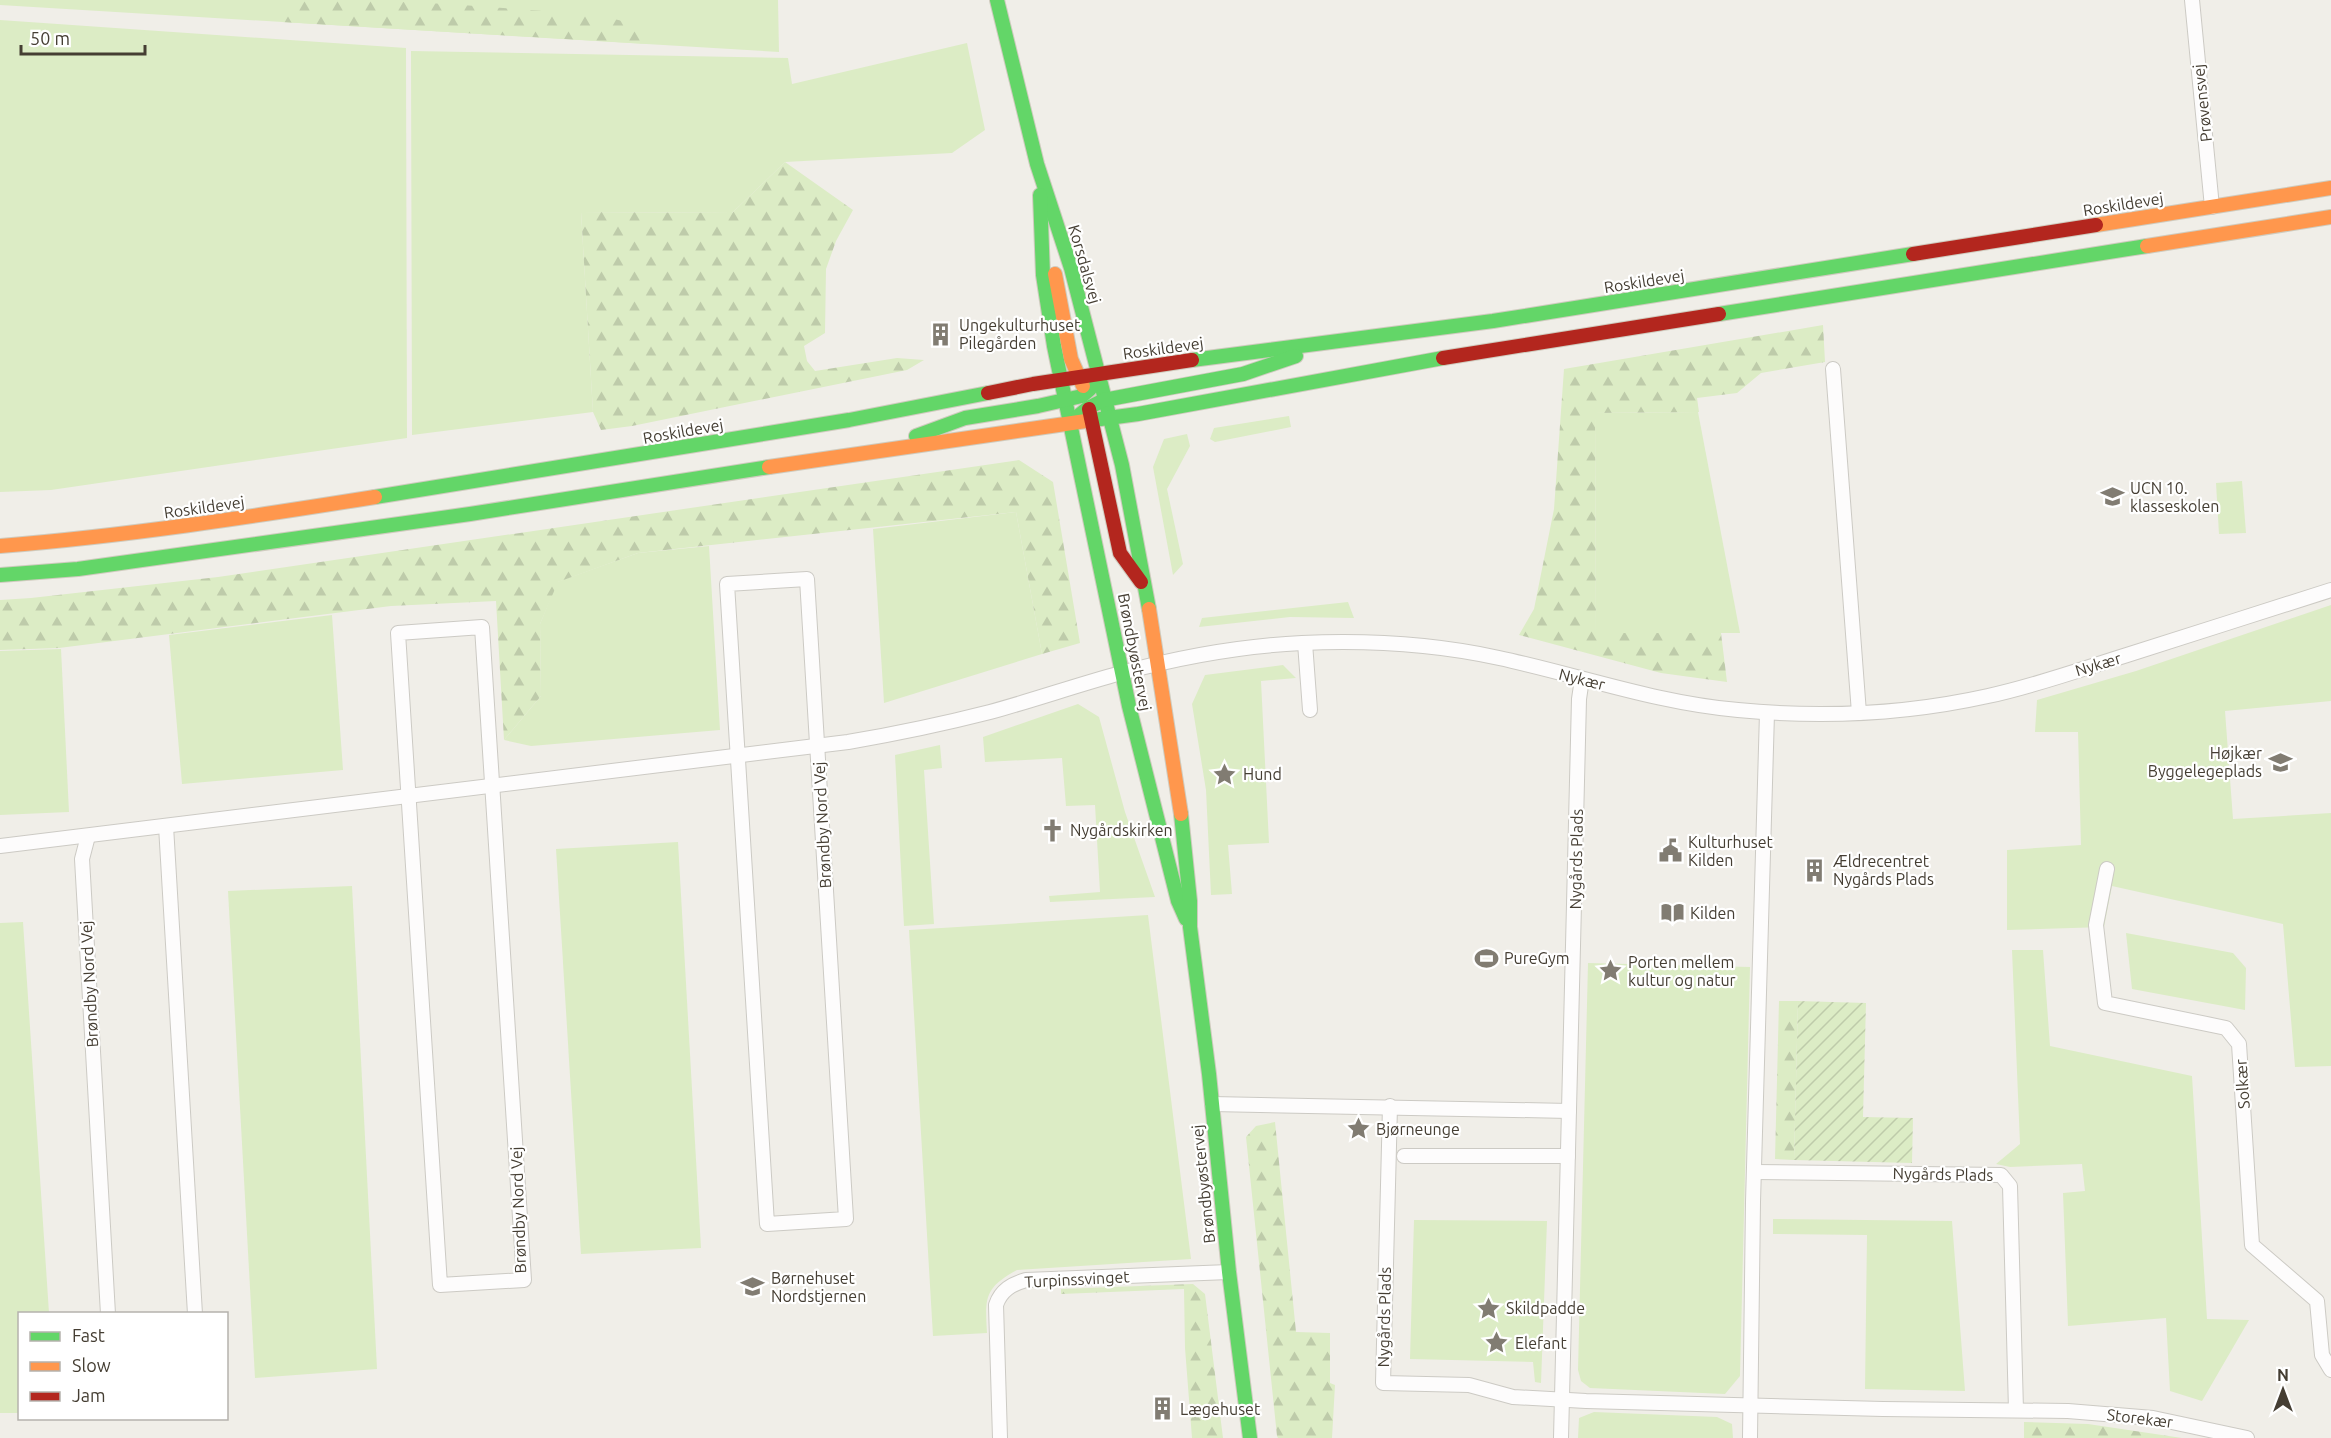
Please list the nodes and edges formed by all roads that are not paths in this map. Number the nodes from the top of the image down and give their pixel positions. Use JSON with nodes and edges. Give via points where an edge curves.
{"nodes":[{"id":1,"x":996,"y":0,"type":"edge"},
{"id":2,"x":2192,"y":0,"type":"edge"},
{"id":3,"x":1037,"y":164,"type":"junction"},
{"id":4,"x":2331,"y":188,"type":"edge"},
{"id":5,"x":1041,"y":207,"type":"junction"},
{"id":6,"x":2212,"y":207,"type":"junction"},
{"id":7,"x":2331,"y":217,"type":"edge"},
{"id":8,"x":1336,"y":343,"type":"junction"},
{"id":9,"x":1833,"y":369,"type":"dead end"},
{"id":10,"x":1098,"y":374,"type":"junction"},
{"id":11,"x":1078,"y":377,"type":"junction"},
{"id":12,"x":1061,"y":380,"type":"junction"},
{"id":13,"x":1066,"y":401,"type":"junction"},
{"id":14,"x":1091,"y":403,"type":"junction"},
{"id":15,"x":1109,"y":417,"type":"junction"},
{"id":16,"x":1071,"y":423,"type":"junction"},
{"id":17,"x":883,"y":449,"type":"junction"},
{"id":18,"x":0,"y":546,"type":"edge"},
{"id":19,"x":0,"y":575,"type":"edge"},
{"id":20,"x":1145,"y":587,"type":"junction"},
{"id":21,"x":2331,"y":590,"type":"edge"},
{"id":22,"x":1305,"y":643,"type":"junction"},
{"id":23,"x":1157,"y":664,"type":"junction"},
{"id":24,"x":1123,"y":672,"type":"junction"},
{"id":25,"x":1582,"y":679,"type":"junction"},
{"id":26,"x":1311,"y":710,"type":"dead end"},
{"id":27,"x":1767,"y":712,"type":"junction"},
{"id":28,"x":1859,"y":713,"type":"junction"},
{"id":29,"x":817,"y":747,"type":"junction"},
{"id":30,"x":738,"y":757,"type":"junction"},
{"id":31,"x":492,"y":786,"type":"junction"},
{"id":32,"x":409,"y":797,"type":"junction"},
{"id":33,"x":166,"y":826,"type":"junction"},
{"id":34,"x":88,"y":836,"type":"junction"},
{"id":35,"x":0,"y":846,"type":"edge"},
{"id":36,"x":2108,"y":869,"type":"dead end"},
{"id":37,"x":1190,"y":927,"type":"junction"},
{"id":38,"x":1212,"y":1104,"type":"junction"},
{"id":39,"x":1390,"y":1106,"type":"junction"},
{"id":40,"x":1569,"y":1111,"type":"junction"},
{"id":41,"x":1404,"y":1156,"type":"dead end"},
{"id":42,"x":1568,"y":1156,"type":"junction"},
{"id":43,"x":1754,"y":1172,"type":"junction"},
{"id":44,"x":1229,"y":1272,"type":"junction"},
{"id":45,"x":108,"y":1312,"type":"edge"},
{"id":46,"x":195,"y":1312,"type":"edge"},
{"id":47,"x":2331,"y":1370,"type":"edge"},
{"id":48,"x":1562,"y":1400,"type":"junction"},
{"id":49,"x":1750,"y":1405,"type":"junction"},
{"id":50,"x":2016,"y":1410,"type":"junction"},
{"id":51,"x":2068,"y":1411,"type":"joint"},
{"id":52,"x":1000,"y":1438,"type":"edge"},
{"id":53,"x":1250,"y":1438,"type":"edge"},
{"id":54,"x":1561,"y":1438,"type":"edge"},
{"id":55,"x":1750,"y":1438,"type":"edge"},
{"id":56,"x":2247,"y":1438,"type":"edge"}],
"edges":[{"from":1,"to":3,"type":"main road","name":"Korsdalsvej"},
{"from":2,"to":6,"type":"street","name":"Prøvensvej"},
{"from":3,"to":5,"type":"main road","name":"Korsdalsvej"},
{"from":3,"to":10,"type":"main road","name":"Korsdalsvej","via":[[1071,268]]},
{"from":4,"to":6,"type":"main road","name":"Roskildevej"},
{"from":5,"to":11,"type":"main road","via":[[1071,359]]},
{"from":5,"to":12,"type":"main road","name":"Korsdalsvej","via":[[1043,275]]},
{"from":6,"to":8,"type":"main road","name":"Roskildevej"},
{"from":7,"to":15,"type":"main road","via":[[1434,360]]},
{"from":8,"to":10,"type":"main road","name":"Roskildevej"},
{"from":8,"to":14,"type":"main road","via":[[1243,374]]},
{"from":9,"to":28,"type":"street"},
{"from":10,"to":11,"type":"main road","name":"Roskildevej"},
{"from":10,"to":14,"type":"main road"},
{"from":11,"to":12,"type":"main road","name":"Roskildevej"},
{"from":11,"to":14,"type":"main road"},
{"from":12,"to":13,"type":"main road","name":"Brøndbyøstervej"},
{"from":12,"to":14,"type":"main road"},
{"from":12,"to":18,"type":"main road","name":"Roskildevej","via":[[676,450],[264,515],[78,540]]},
{"from":13,"to":14,"type":"main road"},
{"from":13,"to":16,"type":"main road","name":"Brøndbyøstervej"},
{"from":13,"to":17,"type":"main road","via":[[965,418]]},
{"from":14,"to":15,"type":"main road","name":"Brøndbyøstervej"},
{"from":14,"to":16,"type":"main road"},
{"from":14,"to":20,"type":"main road","via":[[1120,553]]},
{"from":15,"to":20,"type":"main road","name":"Brøndbyøstervej"},
{"from":16,"to":17,"type":"main road"},
{"from":16,"to":24,"type":"main road","name":"Brøndbyøstervej"},
{"from":17,"to":19,"type":"main road","via":[[470,514],[78,569]]},
{"from":20,"to":23,"type":"main road","name":"Brøndbyøstervej"},
{"from":21,"to":28,"type":"street","name":"Nykær","via":[[1991,696],[1938,706]]},
{"from":22,"to":23,"type":"street","name":"Nykær"},
{"from":22,"to":25,"type":"street","name":"Nykær","via":[[1429,646],[1501,658]]},
{"from":22,"to":26,"type":"street"},
{"from":23,"to":24,"type":"street","name":"Nykær"},
{"from":23,"to":37,"type":"main road","name":"Brøndbyøstervej","via":[[1179,791]]},
{"from":24,"to":29,"type":"street","name":"Brøndby Nord Vej","via":[[989,712],[887,736]]},
{"from":24,"to":37,"type":"main road","name":"Brøndbyøstervej","via":[[1178,901]]},
{"from":25,"to":27,"type":"street","name":"Nykær","via":[[1671,701]]},
{"from":25,"to":40,"type":"street","name":"Nygårds Plads"},
{"from":27,"to":28,"type":"street","name":"Nykær"},
{"from":27,"to":43,"type":"street"},
{"from":29,"to":30,"type":"street","name":"Brøndby Nord Vej"},
{"from":29,"to":30,"type":"street","name":"Brøndby Nord Vej","via":[[807,579],[727,584]]},
{"from":29,"to":30,"type":"street","name":"Brøndby Nord Vej","via":[[846,1219],[766,1224]]},
{"from":30,"to":31,"type":"street","name":"Brøndby Nord Vej"},
{"from":31,"to":32,"type":"street","name":"Brøndby Nord Vej"},
{"from":31,"to":32,"type":"street","name":"Brøndby Nord Vej","via":[[482,627],[398,633]]},
{"from":31,"to":32,"type":"street","name":"Brøndby Nord Vej","via":[[524,1280],[440,1285]]},
{"from":32,"to":33,"type":"street","name":"Brøndby Nord Vej"},
{"from":33,"to":34,"type":"street","name":"Brøndby Nord Vej"},
{"from":33,"to":46,"type":"street"},
{"from":34,"to":35,"type":"street","name":"Brøndby Nord Vej"},
{"from":34,"to":45,"type":"street","name":"Brøndby Nord Vej","via":[[81,859]]},
{"from":36,"to":47,"type":"street","name":"Solkær","via":[[2096,925],[2105,1003],[2226,1028],[2239,1044],[2252,1245],[2317,1301],[2322,1355]]},
{"from":37,"to":38,"type":"main road","name":"Brøndbyøstervej"},
{"from":38,"to":39,"type":"street"},
{"from":38,"to":44,"type":"main road","name":"Brøndbyøstervej"},
{"from":39,"to":40,"type":"street"},
{"from":39,"to":48,"type":"street","name":"Nygårds Plads","via":[[1383,1383],[1469,1385],[1513,1397]]},
{"from":40,"to":42,"type":"street","name":"Nygårds Plads"},
{"from":41,"to":42,"type":"street"},
{"from":42,"to":48,"type":"street","name":"Nygårds Plads"},
{"from":43,"to":49,"type":"street"},
{"from":43,"to":50,"type":"street","name":"Nygårds Plads","via":[[2001,1174],[2010,1186]]},
{"from":44,"to":52,"type":"street","name":"Turpinssvinget","via":[[1026,1280],[1006,1289],[999,1298],[996,1314]]},
{"from":44,"to":53,"type":"main road","name":"Brøndbyøstervej"},
{"from":48,"to":49,"type":"street","name":"Nygårds Plads"},
{"from":48,"to":54,"type":"street","name":"Nygårds Plads"},
{"from":49,"to":50,"type":"street","name":"Nygårds Plads"},
{"from":49,"to":55,"type":"street"},
{"from":50,"to":51,"type":"street","name":"Nygårds Plads"},
{"from":51,"to":56,"type":"street","name":"Storekær","via":[[2153,1418]]}]}
